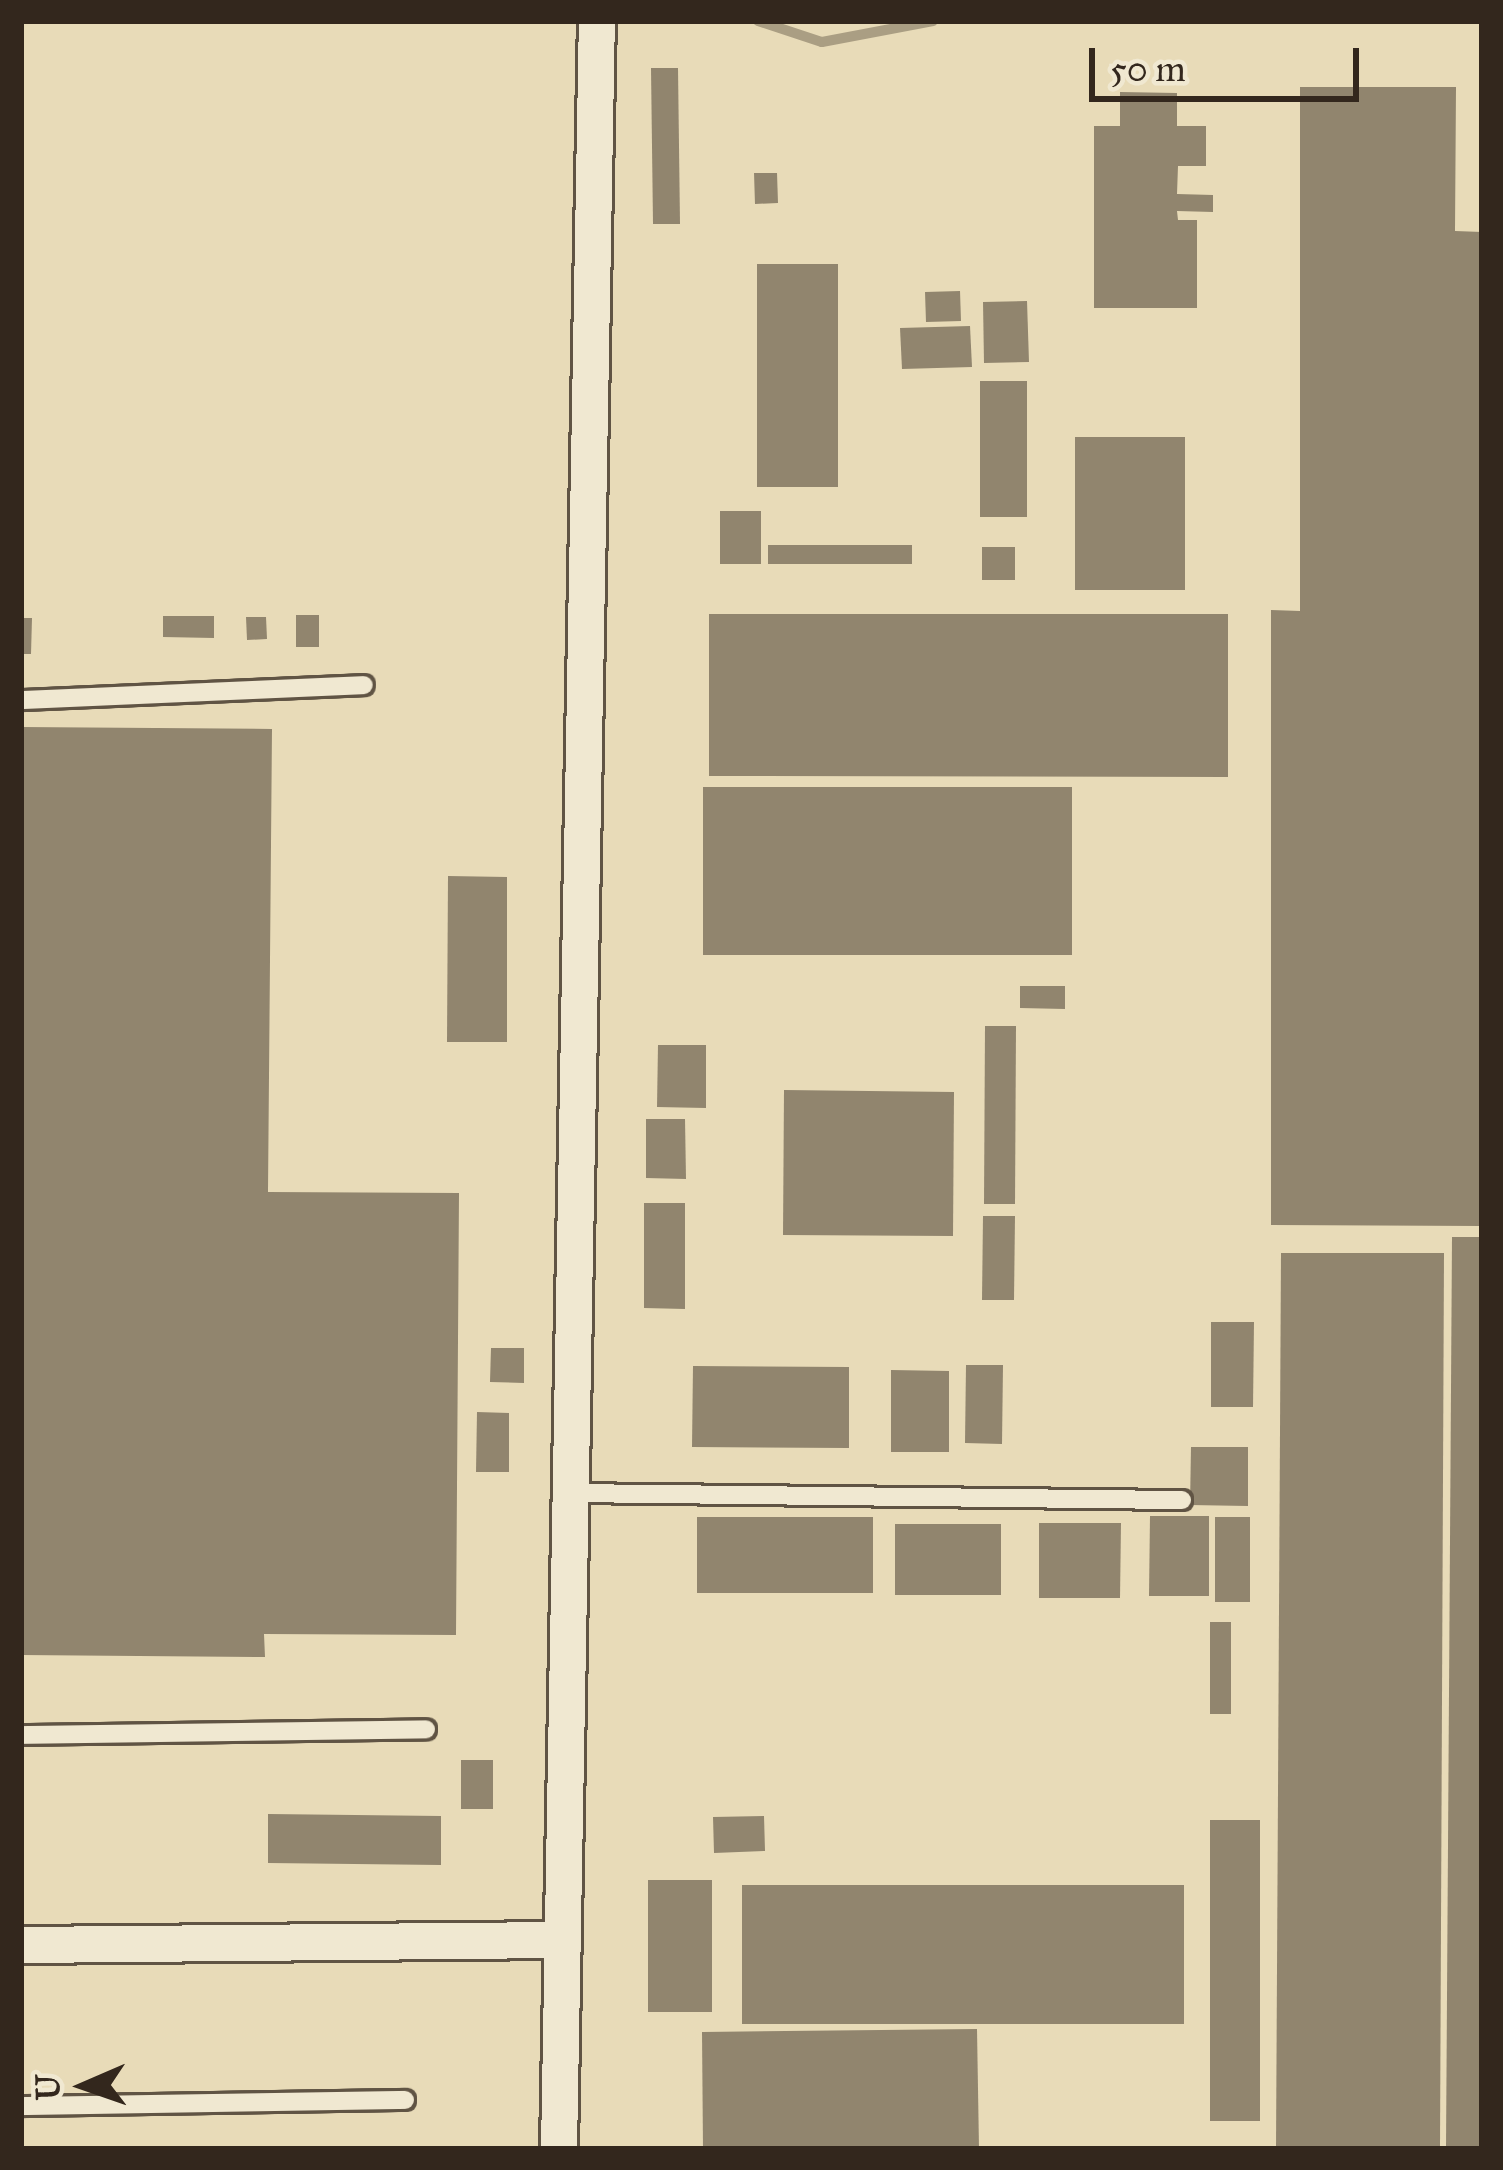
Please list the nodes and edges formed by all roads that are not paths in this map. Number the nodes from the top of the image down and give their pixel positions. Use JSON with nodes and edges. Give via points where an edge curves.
{"nodes":[{"id":1,"x":597,"y":21,"type":"edge"},
{"id":2,"x":364,"y":685,"type":"dead end"},
{"id":3,"x":21,"y":700,"type":"edge"},
{"id":4,"x":570,"y":1493,"type":"junction"},
{"id":5,"x":1182,"y":1500,"type":"dead end"},
{"id":6,"x":426,"y":1729,"type":"dead end"},
{"id":7,"x":21,"y":1735,"type":"edge"},
{"id":8,"x":559,"y":1940,"type":"junction"},
{"id":9,"x":21,"y":1945,"type":"edge"},
{"id":10,"x":405,"y":2100,"type":"dead end"},
{"id":11,"x":21,"y":2106,"type":"edge"},
{"id":12,"x":559,"y":2149,"type":"edge"}],
"edges":[{"from":1,"to":4,"type":"street"},
{"from":2,"to":3,"type":"lane"},
{"from":4,"to":5,"type":"lane"},
{"from":4,"to":8,"type":"street"},
{"from":6,"to":7,"type":"lane"},
{"from":8,"to":9,"type":"street"},
{"from":8,"to":12,"type":"street"},
{"from":10,"to":11,"type":"lane"}]}
